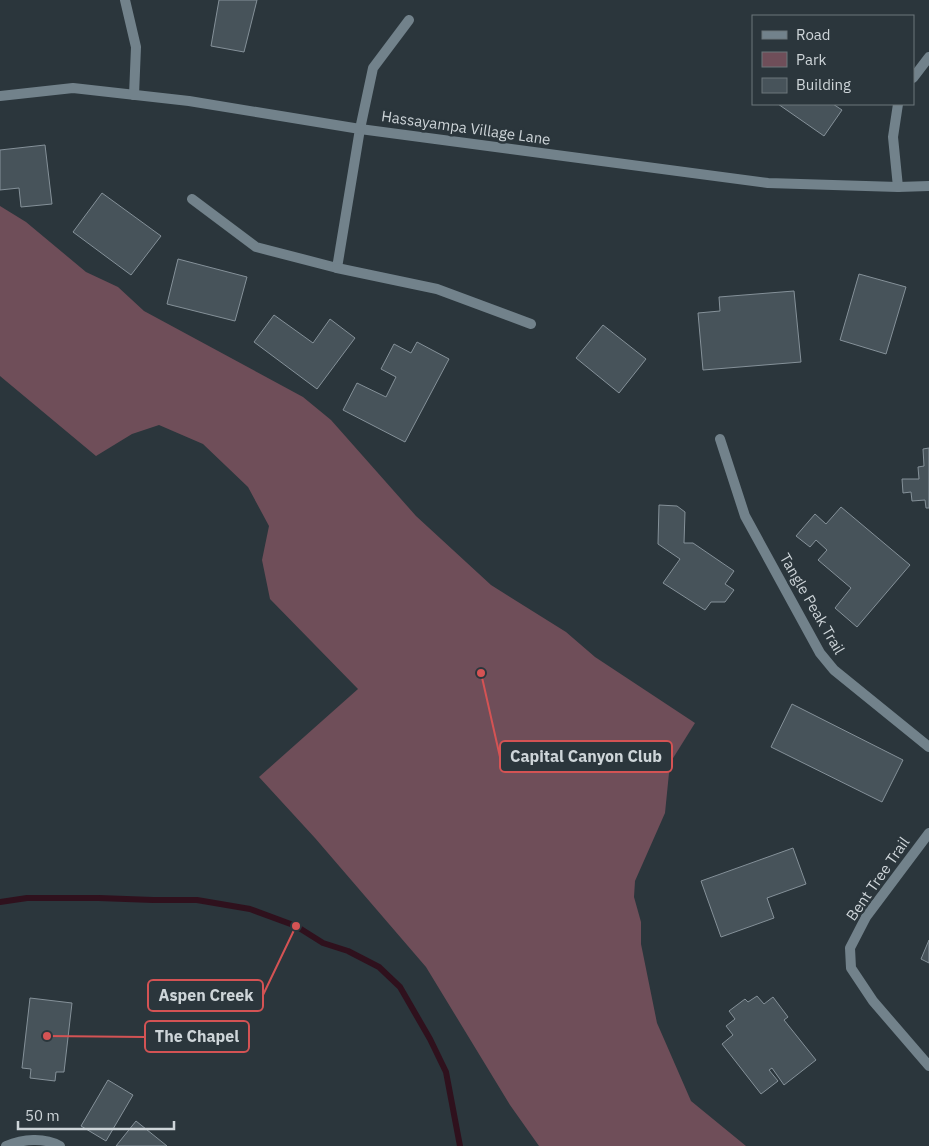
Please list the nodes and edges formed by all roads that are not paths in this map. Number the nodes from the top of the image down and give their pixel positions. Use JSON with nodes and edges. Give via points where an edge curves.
{"nodes":[{"id":1,"x":124,"y":0,"type":"edge"},
{"id":2,"x":408,"y":20,"type":"dead end"},
{"id":3,"x":929,"y":57,"type":"edge"},
{"id":4,"x":914,"y":77,"type":"edge"},
{"id":5,"x":134,"y":95,"type":"junction"},
{"id":6,"x":0,"y":96,"type":"edge"},
{"id":7,"x":898,"y":105,"type":"edge"},
{"id":8,"x":360,"y":129,"type":"junction"},
{"id":9,"x":929,"y":186,"type":"edge"},
{"id":10,"x":898,"y":187,"type":"junction"},
{"id":11,"x":192,"y":199,"type":"dead end"},
{"id":12,"x":337,"y":268,"type":"junction"},
{"id":13,"x":531,"y":324,"type":"dead end"},
{"id":14,"x":720,"y":440,"type":"dead end"},
{"id":15,"x":929,"y":747,"type":"edge"},
{"id":16,"x":929,"y":833,"type":"edge"},
{"id":17,"x":929,"y":1066,"type":"edge"},
{"id":18,"x":6,"y":1146,"type":"edge"},
{"id":19,"x":60,"y":1146,"type":"edge"}],
"edges":[{"from":1,"to":5,"type":"street","via":[[136,47]]},
{"from":2,"to":8,"type":"street","via":[[373,68]]},
{"from":3,"to":4,"type":"street"},
{"from":5,"to":6,"type":"street","name":"Hassayampa Village Lane","via":[[73,88]]},
{"from":5,"to":8,"type":"street","name":"Hassayampa Village Lane"},
{"from":7,"to":10,"type":"street","via":[[893,136]]},
{"from":8,"to":10,"type":"street","name":"Hassayampa Village Lane","via":[[768,183]]},
{"from":8,"to":12,"type":"street"},
{"from":9,"to":10,"type":"street","name":"Hassayampa Village Lane"},
{"from":11,"to":12,"type":"street","via":[[256,247]]},
{"from":12,"to":13,"type":"street","via":[[437,289]]},
{"from":14,"to":15,"type":"street","name":"Tangle Peak Trail","via":[[744,516],[820,653],[834,670]]},
{"from":16,"to":17,"type":"street","name":"Bent Tree Trail","via":[[866,918],[850,948],[851,968],[873,1001]]},
{"from":18,"to":19,"type":"street","via":[[31,1140]]}]}
